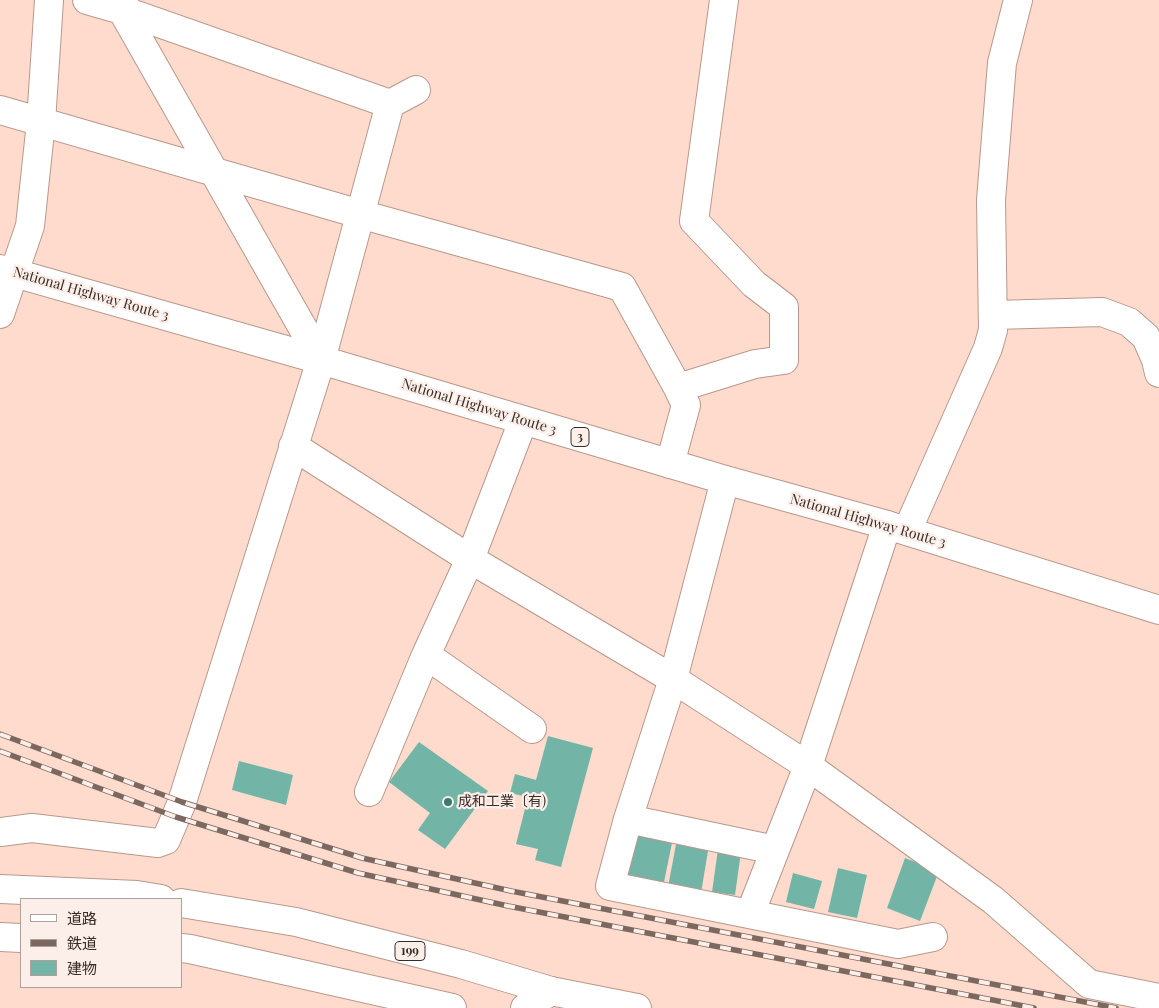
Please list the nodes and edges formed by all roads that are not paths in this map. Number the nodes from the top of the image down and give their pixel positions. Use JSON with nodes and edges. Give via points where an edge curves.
{"nodes":[{"id":1,"x":49,"y":0,"type":"edge"},
{"id":2,"x":87,"y":0,"type":"edge"},
{"id":3,"x":724,"y":0,"type":"edge"},
{"id":4,"x":1018,"y":0,"type":"edge"},
{"id":5,"x":123,"y":5,"type":"edge"},
{"id":6,"x":416,"y":90,"type":"dead end"},
{"id":7,"x":390,"y":104,"type":"junction"},
{"id":8,"x":0,"y":110,"type":"edge"},
{"id":9,"x":41,"y":122,"type":"junction"},
{"id":10,"x":212,"y":171,"type":"junction"},
{"id":11,"x":360,"y":214,"type":"junction"},
{"id":12,"x":8,"y":271,"type":"edge"},
{"id":13,"x":0,"y":314,"type":"edge"},
{"id":14,"x":994,"y":315,"type":"junction"},
{"id":15,"x":321,"y":360,"type":"junction"},
{"id":16,"x":1159,"y":373,"type":"edge"},
{"id":17,"x":678,"y":388,"type":"junction"},
{"id":18,"x":523,"y":421,"type":"junction"},
{"id":19,"x":293,"y":446,"type":"junction"},
{"id":20,"x":670,"y":464,"type":"junction"},
{"id":21,"x":725,"y":480,"type":"junction"},
{"id":22,"x":897,"y":528,"type":"junction"},
{"id":23,"x":470,"y":559,"type":"junction"},
{"id":24,"x":1159,"y":610,"type":"edge"},
{"id":25,"x":426,"y":655,"type":"junction"},
{"id":26,"x":673,"y":678,"type":"junction"},
{"id":27,"x":532,"y":729,"type":"dead end"},
{"id":28,"x":808,"y":766,"type":"junction"},
{"id":29,"x":370,"y":792,"type":"dead end"},
{"id":30,"x":628,"y":819,"type":"junction"},
{"id":31,"x":0,"y":832,"type":"edge"},
{"id":32,"x":775,"y":850,"type":"junction"},
{"id":33,"x":0,"y":889,"type":"edge"},
{"id":34,"x":155,"y":898,"type":"edge"},
{"id":35,"x":182,"y":903,"type":"edge"},
{"id":36,"x":750,"y":914,"type":"junction"},
{"id":37,"x":0,"y":937,"type":"edge"},
{"id":38,"x":933,"y":937,"type":"dead end"},
{"id":39,"x":20,"y":938,"type":"edge"},
{"id":40,"x":182,"y":948,"type":"edge"},
{"id":41,"x":551,"y":991,"type":"junction"},
{"id":42,"x":1159,"y":998,"type":"edge"},
{"id":43,"x":452,"y":1008,"type":"edge"},
{"id":44,"x":525,"y":1008,"type":"edge"},
{"id":45,"x":637,"y":1008,"type":"edge"}],
"edges":[{"from":1,"to":9,"type":"main road"},
{"from":2,"to":5,"type":"main road"},
{"from":3,"to":17,"type":"main road","via":[[694,221],[754,284],[784,307],[784,360],[755,364]]},
{"from":4,"to":14,"type":"main road","via":[[1002,62],[992,190]]},
{"from":5,"to":7,"type":"main road"},
{"from":5,"to":10,"type":"main road"},
{"from":6,"to":7,"type":"main road"},
{"from":7,"to":11,"type":"main road"},
{"from":8,"to":9,"type":"main road"},
{"from":9,"to":10,"type":"main road"},
{"from":9,"to":12,"type":"main road","via":[[30,226]]},
{"from":10,"to":11,"type":"main road"},
{"from":10,"to":15,"type":"main road"},
{"from":11,"to":15,"type":"main road"},
{"from":11,"to":17,"type":"main road","via":[[622,286]]},
{"from":12,"to":13,"type":"main road"},
{"from":12,"to":15,"type":"main road","name":"National Highway Route 3","number":"3"},
{"from":14,"to":16,"type":"main road","via":[[1102,312],[1129,322],[1146,337]]},
{"from":14,"to":22,"type":"main road","via":[[988,348]]},
{"from":15,"to":18,"type":"main road","name":"National Highway Route 3","number":"3"},
{"from":15,"to":19,"type":"main road"},
{"from":17,"to":20,"type":"main road","via":[[686,405]]},
{"from":18,"to":20,"type":"main road","name":"National Highway Route 3","number":"3"},
{"from":18,"to":23,"type":"main road"},
{"from":19,"to":23,"type":"main road"},
{"from":19,"to":31,"type":"main road","via":[[182,802],[166,840],[158,843],[32,828]]},
{"from":20,"to":21,"type":"main road","name":"National Highway Route 3","number":"3"},
{"from":21,"to":22,"type":"main road","name":"National Highway Route 3","number":"3"},
{"from":21,"to":26,"type":"main road"},
{"from":22,"to":24,"type":"main road","name":"National Highway Route 3","number":"3"},
{"from":22,"to":28,"type":"main road"},
{"from":23,"to":25,"type":"main road"},
{"from":23,"to":26,"type":"main road"},
{"from":25,"to":27,"type":"main road"},
{"from":25,"to":29,"type":"main road"},
{"from":26,"to":28,"type":"main road"},
{"from":26,"to":30,"type":"main road"},
{"from":28,"to":32,"type":"main road"},
{"from":28,"to":42,"type":"main road","via":[[993,900],[1089,984]]},
{"from":30,"to":32,"type":"main road"},
{"from":30,"to":36,"type":"main road","via":[[610,886]]},
{"from":32,"to":36,"type":"main road"},
{"from":33,"to":34,"type":"main road"},
{"from":35,"to":41,"type":"main road","number":"199","via":[[296,922],[461,964]]},
{"from":36,"to":38,"type":"main road","via":[[898,944]]},
{"from":37,"to":39,"type":"main road"},
{"from":40,"to":43,"type":"main road"},
{"from":41,"to":44,"type":"main road"},
{"from":41,"to":45,"type":"main road","number":"199"}]}
